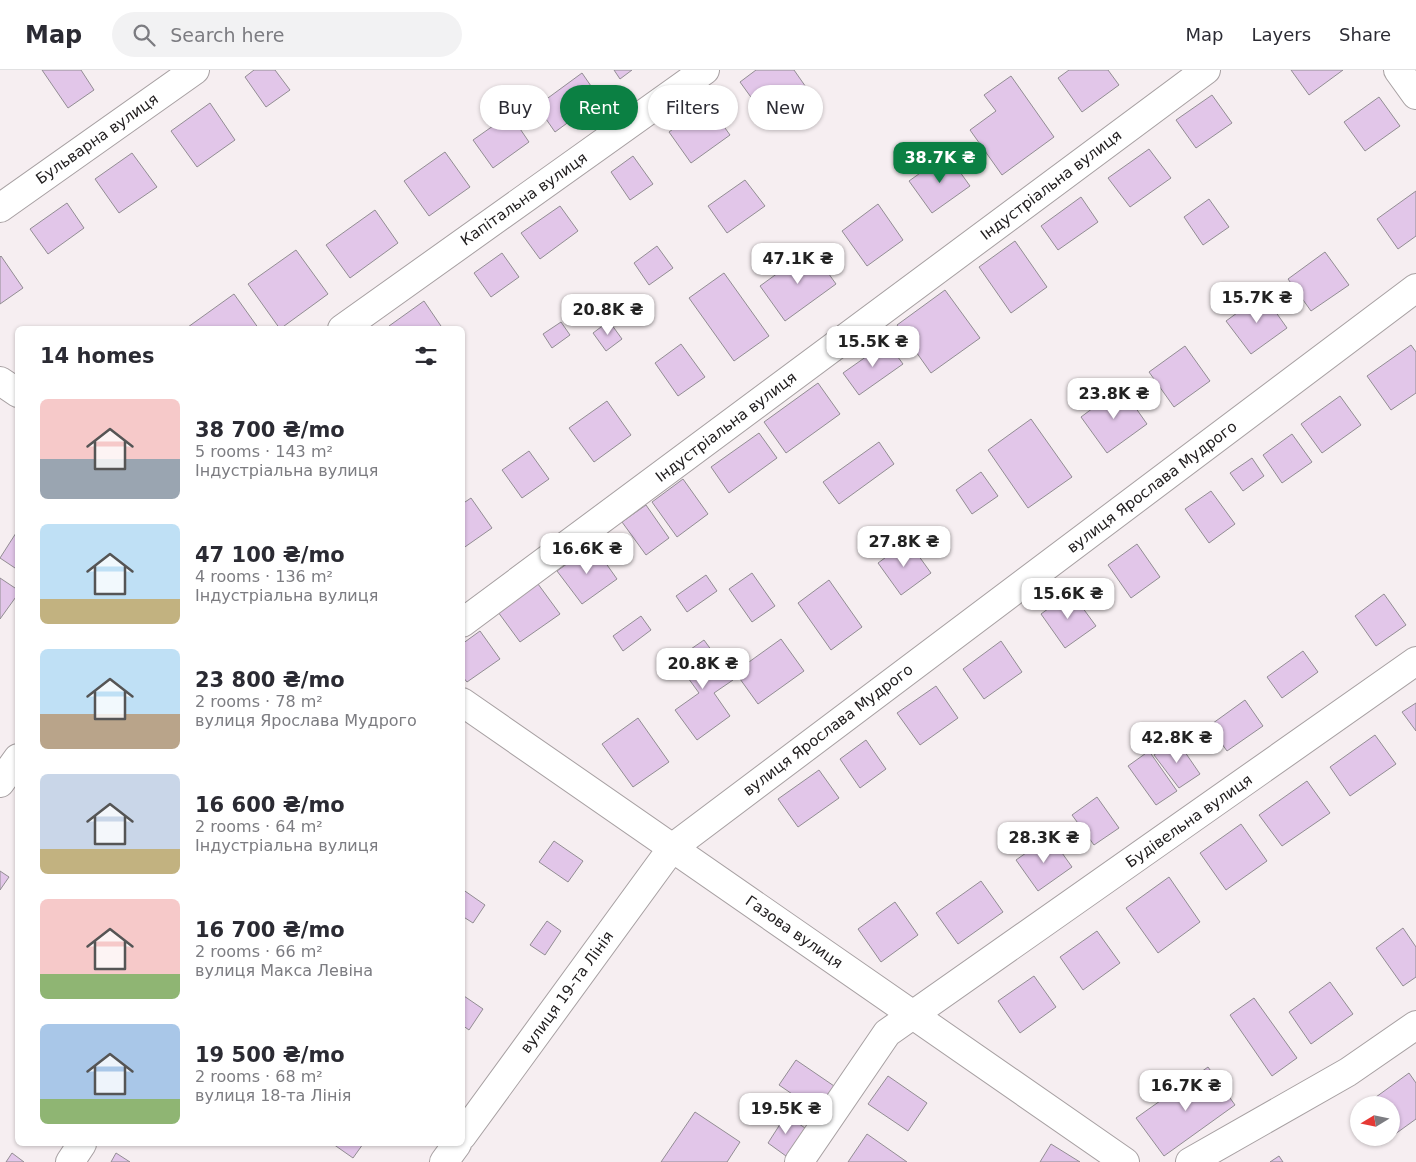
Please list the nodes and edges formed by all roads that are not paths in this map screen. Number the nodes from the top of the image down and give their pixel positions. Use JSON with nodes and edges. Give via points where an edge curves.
{"nodes":[{"id":1,"x":195,"y":70,"type":"edge"},
{"id":2,"x":705,"y":70,"type":"edge"},
{"id":3,"x":1206,"y":70,"type":"edge"},
{"id":4,"x":1398,"y":70,"type":"edge"},
{"id":5,"x":1416,"y":95,"type":"edge"},
{"id":6,"x":0,"y":208,"type":"edge"},
{"id":7,"x":1416,"y":288,"type":"edge"},
{"id":8,"x":346,"y":326,"type":"edge"},
{"id":9,"x":0,"y":381,"type":"edge"},
{"id":10,"x":15,"y":392,"type":"edge"},
{"id":11,"x":465,"y":621,"type":"edge"},
{"id":12,"x":1416,"y":661,"type":"edge"},
{"id":13,"x":465,"y":704,"type":"edge"},
{"id":14,"x":15,"y":762,"type":"edge"},
{"id":15,"x":0,"y":783,"type":"edge"},
{"id":16,"x":672,"y":848,"type":"junction"},
{"id":17,"x":913,"y":1015,"type":"junction"},
{"id":18,"x":1416,"y":1025,"type":"edge"},
{"id":19,"x":465,"y":1132,"type":"edge"},
{"id":20,"x":81,"y":1146,"type":"edge"},
{"id":21,"x":456,"y":1146,"type":"edge"},
{"id":22,"x":70,"y":1162,"type":"edge"},
{"id":23,"x":444,"y":1162,"type":"edge"},
{"id":24,"x":799,"y":1162,"type":"edge"},
{"id":25,"x":1125,"y":1162,"type":"edge"},
{"id":26,"x":1190,"y":1162,"type":"edge"}],
"edges":[{"from":1,"to":6,"type":"street","name":"Бульварна вулиця"},
{"from":2,"to":8,"type":"street","name":"Капітальна вулиця"},
{"from":3,"to":11,"type":"street","name":"Індустріальна вулиця"},
{"from":4,"to":5,"type":"street"},
{"from":7,"to":16,"type":"street","name":"вулиця Ярослава Мудрого"},
{"from":9,"to":10,"type":"street"},
{"from":12,"to":17,"type":"street","name":"Будівельна вулиця"},
{"from":13,"to":16,"type":"street","name":"Газова вулиця"},
{"from":14,"to":15,"type":"street"},
{"from":16,"to":17,"type":"street","name":"Газова вулиця"},
{"from":16,"to":19,"type":"street","name":"вулиця 19-та Лінія"},
{"from":17,"to":24,"type":"street","name":"Будівельна вулиця","via":[[887,1033]]},
{"from":17,"to":25,"type":"street","name":"Газова вулиця"},
{"from":18,"to":26,"type":"street","via":[[1348,1072]]},
{"from":20,"to":22,"type":"street"},
{"from":21,"to":23,"type":"street"}]}
